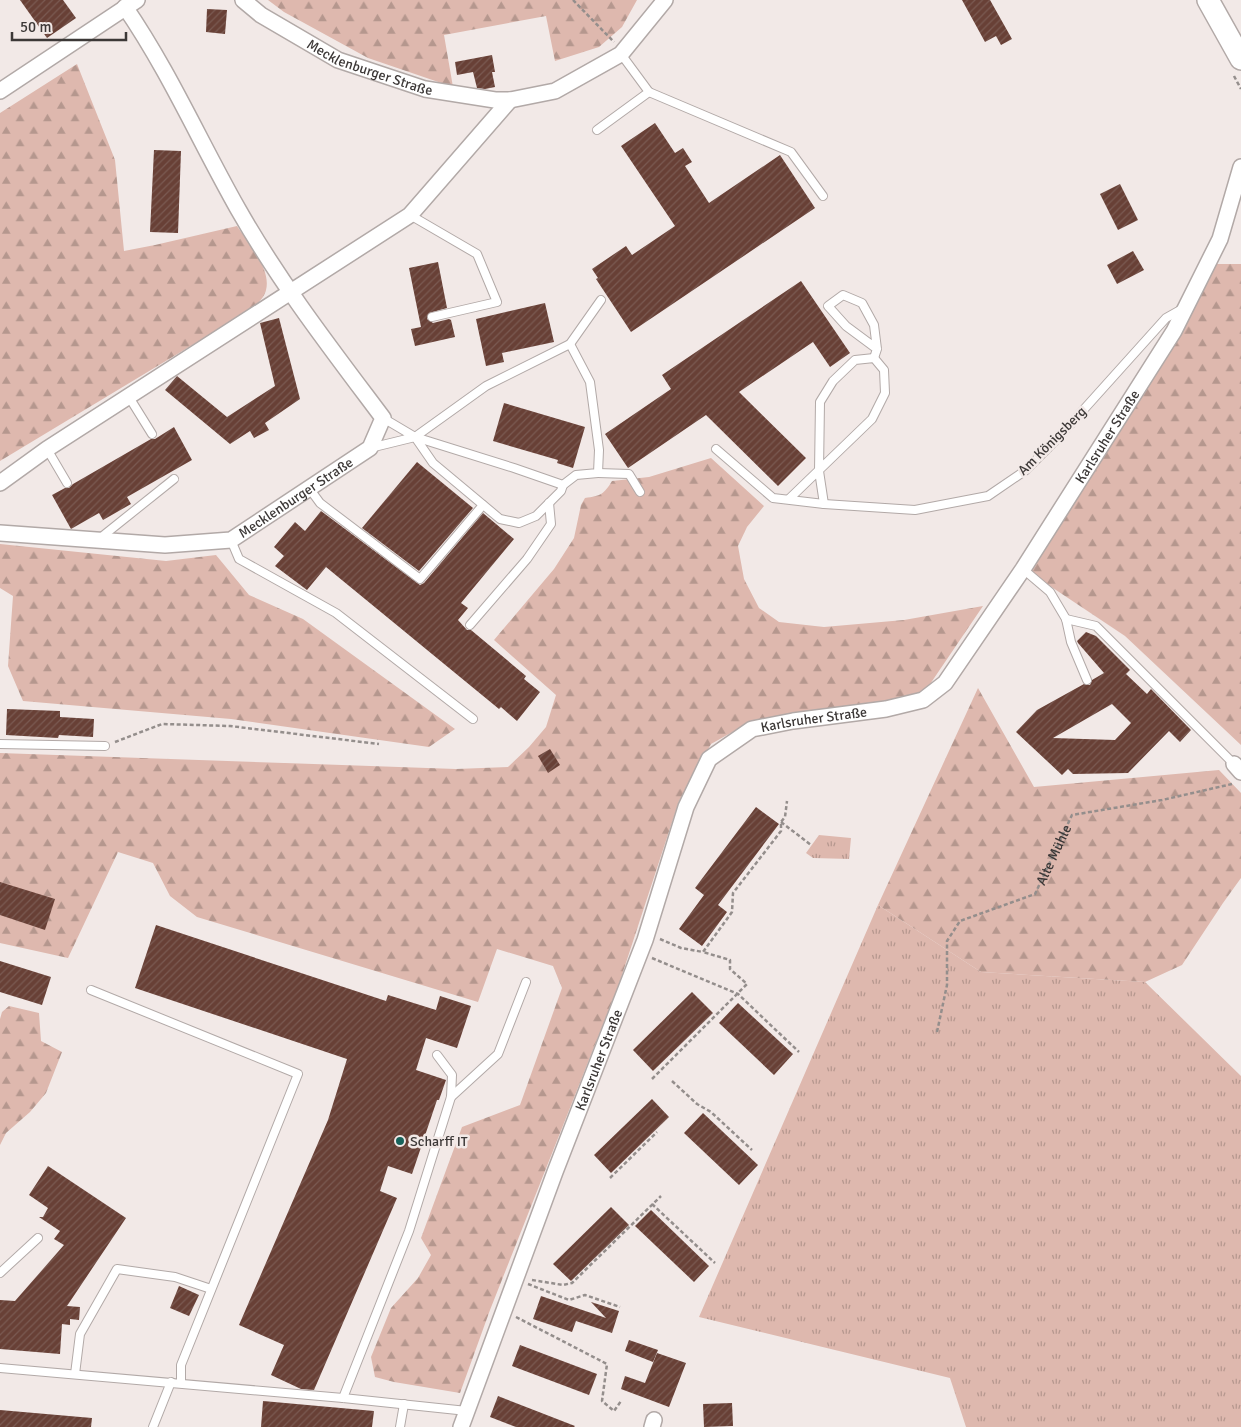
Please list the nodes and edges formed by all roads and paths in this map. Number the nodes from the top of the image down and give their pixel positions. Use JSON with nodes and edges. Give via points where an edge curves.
{"nodes":[{"id":1,"x":243,"y":0,"type":"edge"},
{"id":2,"x":573,"y":0,"type":"edge"},
{"id":3,"x":666,"y":0,"type":"edge"},
{"id":4,"x":1208,"y":0,"type":"edge"},
{"id":5,"x":131,"y":4,"type":"edge"},
{"id":6,"x":621,"y":54,"type":"junction"},
{"id":7,"x":1241,"y":59,"type":"edge"},
{"id":8,"x":0,"y":90,"type":"edge"},
{"id":9,"x":649,"y":92,"type":"junction"},
{"id":10,"x":510,"y":100,"type":"junction"},
{"id":11,"x":597,"y":130,"type":"dead end"},
{"id":12,"x":1241,"y":167,"type":"edge"},
{"id":13,"x":823,"y":196,"type":"dead end"},
{"id":14,"x":410,"y":215,"type":"junction"},
{"id":15,"x":290,"y":293,"type":"junction"},
{"id":16,"x":601,"y":300,"type":"dead end"},
{"id":17,"x":1185,"y":308,"type":"junction"},
{"id":18,"x":432,"y":317,"type":"dead end"},
{"id":19,"x":570,"y":344,"type":"junction"},
{"id":20,"x":877,"y":348,"type":"junction"},
{"id":21,"x":874,"y":358,"type":"junction"},
{"id":22,"x":129,"y":397,"type":"junction"},
{"id":23,"x":384,"y":418,"type":"junction"},
{"id":24,"x":152,"y":434,"type":"dead end"},
{"id":25,"x":415,"y":437,"type":"junction"},
{"id":26,"x":370,"y":448,"type":"junction"},
{"id":27,"x":47,"y":449,"type":"junction"},
{"id":28,"x":716,"y":449,"type":"dead end"},
{"id":29,"x":819,"y":471,"type":"junction"},
{"id":30,"x":598,"y":473,"type":"junction"},
{"id":31,"x":174,"y":479,"type":"dead end"},
{"id":32,"x":0,"y":483,"type":"edge"},
{"id":33,"x":66,"y":483,"type":"dead end"},
{"id":34,"x":564,"y":485,"type":"junction"},
{"id":35,"x":309,"y":488,"type":"junction"},
{"id":36,"x":640,"y":492,"type":"dead end"},
{"id":37,"x":789,"y":499,"type":"junction"},
{"id":38,"x":549,"y":503,"type":"junction"},
{"id":39,"x":824,"y":504,"type":"junction"},
{"id":40,"x":483,"y":505,"type":"junction"},
{"id":41,"x":0,"y":533,"type":"edge"},
{"id":42,"x":99,"y":539,"type":"junction"},
{"id":43,"x":231,"y":540,"type":"junction"},
{"id":44,"x":1023,"y":569,"type":"junction"},
{"id":45,"x":1066,"y":619,"type":"junction"},
{"id":46,"x":470,"y":625,"type":"dead end"},
{"id":47,"x":1087,"y":680,"type":"dead end"},
{"id":48,"x":473,"y":719,"type":"dead end"},
{"id":49,"x":0,"y":744,"type":"edge"},
{"id":50,"x":379,"y":744,"type":"dead end"},
{"id":51,"x":105,"y":746,"type":"joint"},
{"id":52,"x":1236,"y":773,"type":"edge"},
{"id":53,"x":787,"y":801,"type":"dead end"},
{"id":54,"x":781,"y":822,"type":"junction"},
{"id":55,"x":811,"y":845,"type":"dead end"},
{"id":56,"x":658,"y":938,"type":"dead end"},
{"id":57,"x":703,"y":952,"type":"junction"},
{"id":58,"x":644,"y":955,"type":"dead end"},
{"id":59,"x":526,"y":982,"type":"dead end"},
{"id":60,"x":90,"y":990,"type":"dead end"},
{"id":61,"x":738,"y":994,"type":"junction"},
{"id":62,"x":937,"y":1032,"type":"dead end"},
{"id":63,"x":799,"y":1052,"type":"dead end"},
{"id":64,"x":437,"y":1055,"type":"dead end"},
{"id":65,"x":652,"y":1079,"type":"dead end"},
{"id":66,"x":672,"y":1081,"type":"dead end"},
{"id":67,"x":451,"y":1097,"type":"junction"},
{"id":68,"x":657,"y":1132,"type":"dead end"},
{"id":69,"x":752,"y":1150,"type":"dead end"},
{"id":70,"x":610,"y":1178,"type":"dead end"},
{"id":71,"x":661,"y":1196,"type":"dead end"},
{"id":72,"x":652,"y":1204,"type":"junction"},
{"id":73,"x":38,"y":1238,"type":"dead end"},
{"id":74,"x":715,"y":1263,"type":"dead end"},
{"id":75,"x":0,"y":1273,"type":"edge"},
{"id":76,"x":529,"y":1279,"type":"dead end"},
{"id":77,"x":527,"y":1284,"type":"dead end"},
{"id":78,"x":211,"y":1289,"type":"junction"},
{"id":79,"x":620,"y":1307,"type":"dead end"},
{"id":80,"x":514,"y":1317,"type":"dead end"},
{"id":81,"x":0,"y":1368,"type":"edge"},
{"id":82,"x":75,"y":1374,"type":"junction"},
{"id":83,"x":171,"y":1382,"type":"junction"},
{"id":84,"x":181,"y":1383,"type":"junction"},
{"id":85,"x":343,"y":1398,"type":"junction"},
{"id":86,"x":622,"y":1401,"type":"dead end"},
{"id":87,"x":404,"y":1404,"type":"junction"},
{"id":88,"x":467,"y":1411,"type":"junction"},
{"id":89,"x":153,"y":1427,"type":"edge"},
{"id":90,"x":400,"y":1427,"type":"edge"},
{"id":91,"x":461,"y":1427,"type":"edge"}],
"edges":[{"from":1,"to":10,"type":"street","name":"Mecklenburger Straße","via":[[260,14],[338,60],[425,89]]},
{"from":2,"to":6,"type":"path","via":[[614,42]]},
{"from":3,"to":6,"type":"street","name":"Mecklenburger Straße"},
{"from":4,"to":7,"type":"street"},
{"from":5,"to":8,"type":"street"},
{"from":5,"to":15,"type":"street","via":[[238,210]]},
{"from":6,"to":9,"type":"lane"},
{"from":6,"to":10,"type":"street","name":"Mecklenburger Straße","via":[[555,91]]},
{"from":9,"to":11,"type":"lane"},
{"from":9,"to":13,"type":"lane","via":[[791,152]]},
{"from":10,"to":14,"type":"street"},
{"from":12,"to":17,"type":"street","name":"Karlsruher Straße","via":[[1220,239]]},
{"from":14,"to":15,"type":"street"},
{"from":14,"to":18,"type":"lane","via":[[477,254],[497,302]]},
{"from":15,"to":22,"type":"street"},
{"from":15,"to":23,"type":"street"},
{"from":16,"to":19,"type":"lane"},
{"from":17,"to":39,"type":"lane","name":"Am Königsberg","via":[[1166,318],[1026,470],[988,496],[915,510]]},
{"from":17,"to":44,"type":"street","name":"Karlsruher Straße","via":[[1174,331]]},
{"from":19,"to":25,"type":"lane","via":[[486,386]]},
{"from":19,"to":30,"type":"lane","via":[[590,382],[599,450]]},
{"from":20,"to":20,"type":"lane","via":[[874,325],[862,303],[843,295],[828,306],[846,326]]},
{"from":20,"to":21,"type":"lane"},
{"from":21,"to":29,"type":"lane","via":[[884,370],[885,393],[872,419]]},
{"from":21,"to":29,"type":"lane","via":[[855,360],[833,381],[820,402]]},
{"from":22,"to":24,"type":"lane"},
{"from":22,"to":27,"type":"street"},
{"from":23,"to":25,"type":"lane"},
{"from":23,"to":26,"type":"street"},
{"from":25,"to":26,"type":"lane"},
{"from":25,"to":34,"type":"lane"},
{"from":25,"to":40,"type":"lane","via":[[433,463]]},
{"from":26,"to":35,"type":"street","name":"Mecklenburger Straße"},
{"from":27,"to":32,"type":"street"},
{"from":27,"to":33,"type":"lane"},
{"from":28,"to":37,"type":"lane","name":"Am Königsberg","via":[[773,498]]},
{"from":29,"to":37,"type":"lane"},
{"from":29,"to":39,"type":"lane"},
{"from":30,"to":34,"type":"lane","via":[[576,475]]},
{"from":30,"to":36,"type":"lane","via":[[629,474]]},
{"from":31,"to":42,"type":"lane"},
{"from":34,"to":38,"type":"lane"},
{"from":35,"to":40,"type":"lane","via":[[320,503],[420,579]]},
{"from":35,"to":43,"type":"street","name":"Mecklenburger Straße"},
{"from":37,"to":39,"type":"lane","name":"Am Königsberg"},
{"from":38,"to":40,"type":"lane","via":[[536,516],[519,523],[500,519]]},
{"from":38,"to":46,"type":"lane","via":[[550,524],[527,559]]},
{"from":41,"to":42,"type":"street","name":"Mecklenburger Straße"},
{"from":42,"to":43,"type":"street","name":"Mecklenburger Straße","via":[[165,545]]},
{"from":43,"to":48,"type":"lane","via":[[239,560],[336,613]]},
{"from":44,"to":45,"type":"lane","via":[[1050,592]]},
{"from":44,"to":88,"type":"street","name":"Karlsruher Straße","via":[[945,683],[923,700],[752,730],[709,759],[686,807],[645,940]]},
{"from":45,"to":47,"type":"lane","via":[[1071,642]]},
{"from":45,"to":52,"type":"lane","via":[[1096,626]]},
{"from":49,"to":51,"type":"lane"},
{"from":50,"to":51,"type":"path","via":[[230,726],[162,724]]},
{"from":52,"to":62,"type":"path","name":"Alte Mühle","via":[[1162,800],[1072,815],[1035,894],[960,921],[947,941],[947,985]]},
{"from":53,"to":54,"type":"path"},
{"from":54,"to":55,"type":"path"},
{"from":54,"to":57,"type":"path","via":[[781,831],[734,893],[732,912]]},
{"from":56,"to":57,"type":"path","via":[[681,948]]},
{"from":57,"to":61,"type":"path","via":[[730,960],[730,969],[747,984]]},
{"from":58,"to":61,"type":"path"},
{"from":59,"to":67,"type":"lane","via":[[498,1054]]},
{"from":60,"to":78,"type":"lane","via":[[298,1074]]},
{"from":61,"to":63,"type":"path"},
{"from":61,"to":65,"type":"path"},
{"from":64,"to":67,"type":"lane","via":[[452,1075]]},
{"from":66,"to":69,"type":"path"},
{"from":67,"to":85,"type":"lane","via":[[409,1231]]},
{"from":68,"to":70,"type":"path"},
{"from":71,"to":72,"type":"path"},
{"from":72,"to":74,"type":"path"},
{"from":72,"to":76,"type":"path","via":[[572,1283],[563,1285]]},
{"from":73,"to":75,"type":"lane"},
{"from":77,"to":79,"type":"path","via":[[569,1300],[585,1295]]},
{"from":78,"to":82,"type":"lane","via":[[175,1277],[118,1269],[80,1334]]},
{"from":78,"to":84,"type":"lane","via":[[181,1365]]},
{"from":80,"to":86,"type":"path","via":[[607,1364],[602,1401],[614,1411]]},
{"from":81,"to":82,"type":"lane"},
{"from":82,"to":83,"type":"lane"},
{"from":83,"to":84,"type":"lane"},
{"from":83,"to":89,"type":"lane"},
{"from":84,"to":85,"type":"lane"},
{"from":85,"to":87,"type":"lane"},
{"from":87,"to":88,"type":"lane"},
{"from":87,"to":90,"type":"lane"},
{"from":88,"to":91,"type":"street","name":"Karlsruher Straße"}]}
